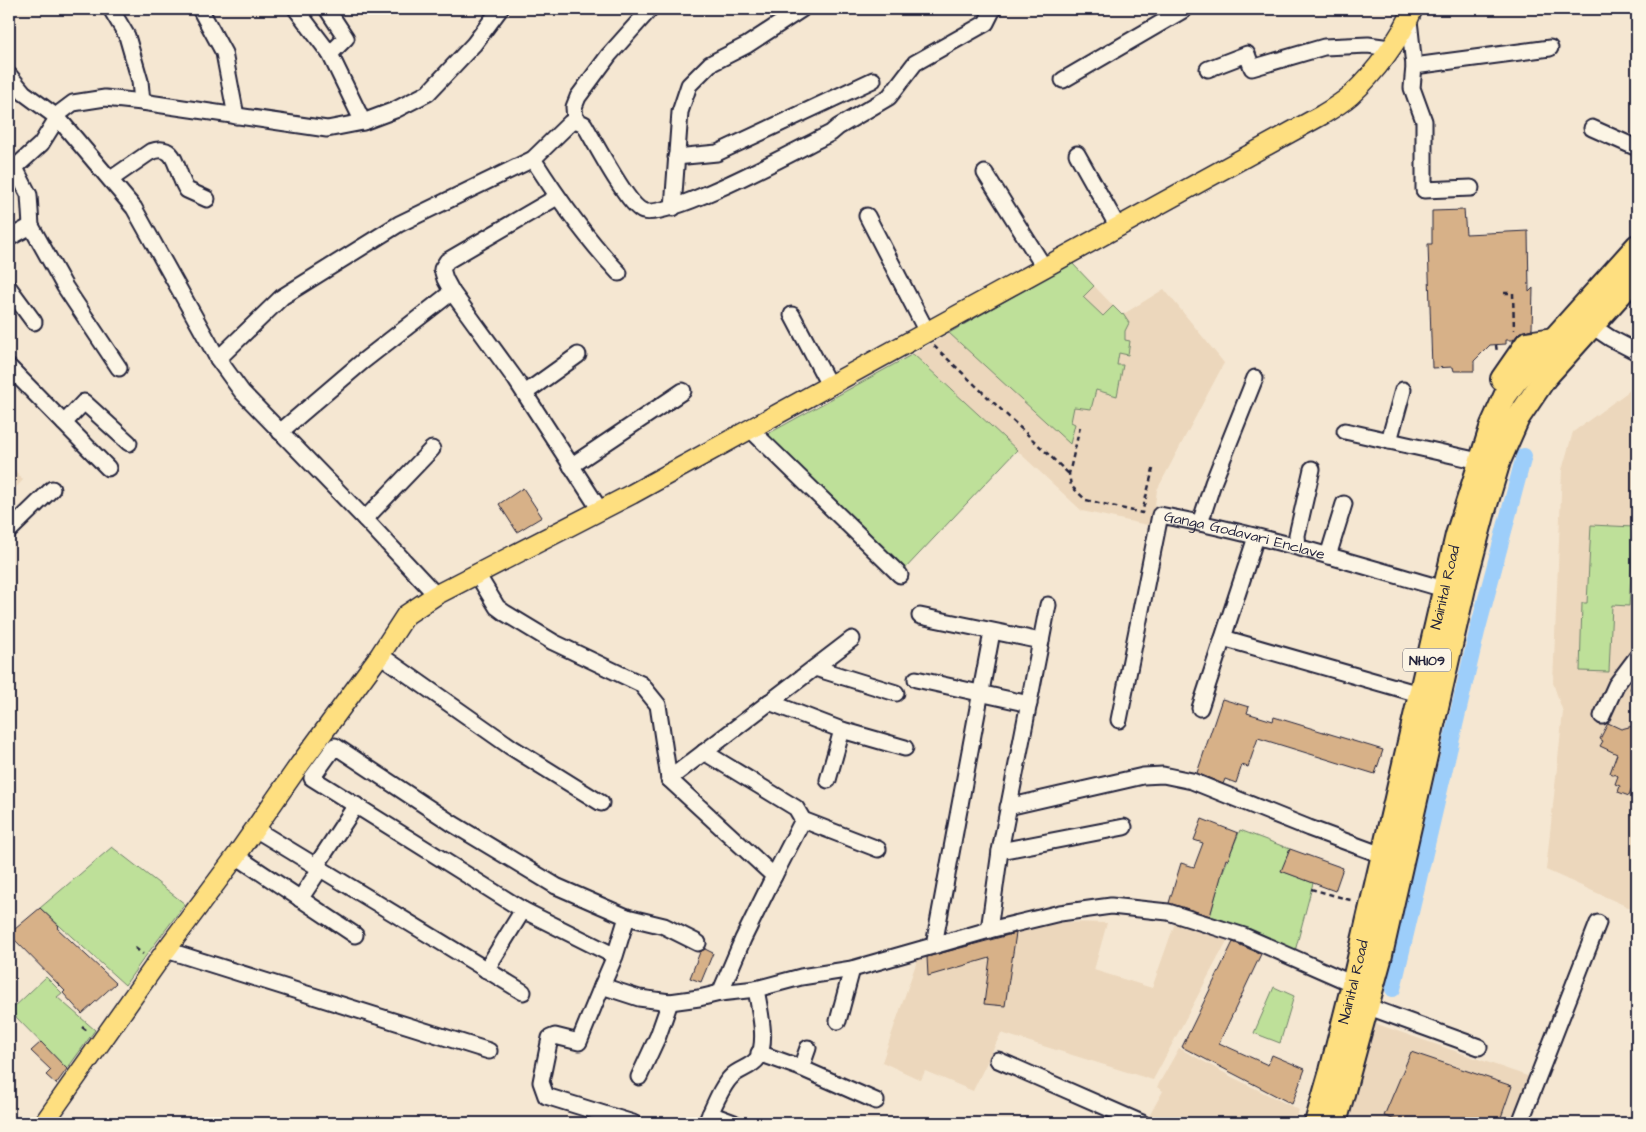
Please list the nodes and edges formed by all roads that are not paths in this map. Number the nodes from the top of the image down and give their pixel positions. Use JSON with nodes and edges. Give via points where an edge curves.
{"nodes":[{"id":1,"x":111,"y":9,"type":"edge"},
{"id":2,"x":200,"y":9,"type":"edge"},
{"id":3,"x":296,"y":9,"type":"edge"},
{"id":4,"x":327,"y":9,"type":"edge"},
{"id":5,"x":500,"y":9,"type":"edge"},
{"id":6,"x":650,"y":9,"type":"edge"},
{"id":7,"x":802,"y":9,"type":"edge"},
{"id":8,"x":993,"y":9,"type":"edge"},
{"id":9,"x":1185,"y":9,"type":"edge"},
{"id":10,"x":1411,"y":14,"type":"edge"},
{"id":11,"x":1390,"y":48,"type":"junction"},
{"id":12,"x":1550,"y":48,"type":"dead end"},
{"id":13,"x":330,"y":54,"type":"junction"},
{"id":14,"x":1414,"y":66,"type":"junction"},
{"id":15,"x":1208,"y":69,"type":"dead end"},
{"id":16,"x":9,"y":75,"type":"edge"},
{"id":17,"x":873,"y":80,"type":"dead end"},
{"id":18,"x":1063,"y":80,"type":"dead end"},
{"id":19,"x":15,"y":93,"type":"edge"},
{"id":20,"x":142,"y":102,"type":"junction"},
{"id":21,"x":236,"y":116,"type":"junction"},
{"id":22,"x":58,"y":118,"type":"junction"},
{"id":23,"x":575,"y":120,"type":"junction"},
{"id":24,"x":364,"y":122,"type":"junction"},
{"id":25,"x":1592,"y":128,"type":"dead end"},
{"id":26,"x":1637,"y":148,"type":"edge"},
{"id":27,"x":1077,"y":154,"type":"dead end"},
{"id":28,"x":676,"y":157,"type":"junction"},
{"id":29,"x":533,"y":159,"type":"junction"},
{"id":30,"x":12,"y":171,"type":"edge"},
{"id":31,"x":985,"y":172,"type":"dead end"},
{"id":32,"x":111,"y":179,"type":"junction"},
{"id":33,"x":1470,"y":188,"type":"dead end"},
{"id":34,"x":557,"y":197,"type":"junction"},
{"id":35,"x":207,"y":199,"type":"dead end"},
{"id":36,"x":673,"y":208,"type":"junction"},
{"id":37,"x":867,"y":216,"type":"dead end"},
{"id":38,"x":31,"y":226,"type":"junction"},
{"id":39,"x":1118,"y":227,"type":"junction"},
{"id":40,"x":9,"y":238,"type":"edge"},
{"id":41,"x":1637,"y":246,"type":"edge"},
{"id":42,"x":1044,"y":267,"type":"junction"},
{"id":43,"x":619,"y":273,"type":"dead end"},
{"id":44,"x":1637,"y":276,"type":"edge"},
{"id":45,"x":9,"y":288,"type":"edge"},
{"id":46,"x":452,"y":292,"type":"junction"},
{"id":47,"x":792,"y":315,"type":"dead end"},
{"id":48,"x":34,"y":322,"type":"dead end"},
{"id":49,"x":1592,"y":326,"type":"junction"},
{"id":50,"x":924,"y":333,"type":"junction"},
{"id":51,"x":1637,"y":352,"type":"edge"},
{"id":52,"x":578,"y":355,"type":"dead end"},
{"id":53,"x":218,"y":359,"type":"junction"},
{"id":54,"x":9,"y":367,"type":"edge"},
{"id":55,"x":119,"y":368,"type":"dead end"},
{"id":56,"x":1255,"y":378,"type":"dead end"},
{"id":57,"x":830,"y":385,"type":"junction"},
{"id":58,"x":1403,"y":390,"type":"dead end"},
{"id":59,"x":683,"y":391,"type":"dead end"},
{"id":60,"x":525,"y":393,"type":"junction"},
{"id":61,"x":64,"y":423,"type":"junction"},
{"id":62,"x":750,"y":429,"type":"junction"},
{"id":63,"x":1345,"y":431,"type":"dead end"},
{"id":64,"x":280,"y":432,"type":"junction"},
{"id":65,"x":1389,"y":441,"type":"junction"},
{"id":66,"x":129,"y":443,"type":"dead end"},
{"id":67,"x":432,"y":449,"type":"dead end"},
{"id":68,"x":1479,"y":461,"type":"junction"},
{"id":69,"x":571,"y":466,"type":"junction"},
{"id":70,"x":108,"y":468,"type":"dead end"},
{"id":71,"x":1312,"y":469,"type":"dead end"},
{"id":72,"x":52,"y":489,"type":"dead end"},
{"id":73,"x":1344,"y":504,"type":"dead end"},
{"id":74,"x":600,"y":510,"type":"junction"},
{"id":75,"x":364,"y":518,"type":"junction"},
{"id":76,"x":1200,"y":523,"type":"junction"},
{"id":77,"x":9,"y":531,"type":"edge"},
{"id":78,"x":1256,"y":537,"type":"junction"},
{"id":79,"x":1298,"y":548,"type":"junction"},
{"id":80,"x":1328,"y":556,"type":"junction"},
{"id":81,"x":477,"y":574,"type":"junction"},
{"id":82,"x":900,"y":575,"type":"dead end"},
{"id":83,"x":1444,"y":589,"type":"junction"},
{"id":84,"x":436,"y":596,"type":"junction"},
{"id":85,"x":1048,"y":605,"type":"dead end"},
{"id":86,"x":920,"y":616,"type":"dead end"},
{"id":87,"x":992,"y":632,"type":"junction"},
{"id":88,"x":1223,"y":638,"type":"junction"},
{"id":89,"x":852,"y":639,"type":"dead end"},
{"id":90,"x":1041,"y":641,"type":"junction"},
{"id":91,"x":380,"y":655,"type":"junction"},
{"id":92,"x":1637,"y":658,"type":"edge"},
{"id":93,"x":815,"y":668,"type":"junction"},
{"id":94,"x":916,"y":679,"type":"dead end"},
{"id":95,"x":896,"y":693,"type":"dead end"},
{"id":96,"x":980,"y":693,"type":"junction"},
{"id":97,"x":1420,"y":694,"type":"junction"},
{"id":98,"x":769,"y":702,"type":"junction"},
{"id":99,"x":1029,"y":704,"type":"junction"},
{"id":100,"x":1200,"y":708,"type":"dead end"},
{"id":101,"x":1602,"y":716,"type":"dead end"},
{"id":102,"x":1119,"y":720,"type":"dead end"},
{"id":103,"x":842,"y":730,"type":"junction"},
{"id":104,"x":905,"y":748,"type":"dead end"},
{"id":105,"x":704,"y":752,"type":"junction"},
{"id":106,"x":669,"y":779,"type":"junction"},
{"id":107,"x":828,"y":780,"type":"dead end"},
{"id":108,"x":601,"y":803,"type":"dead end"},
{"id":109,"x":356,"y":805,"type":"junction"},
{"id":110,"x":1008,"y":806,"type":"junction"},
{"id":111,"x":803,"y":820,"type":"junction"},
{"id":112,"x":1124,"y":826,"type":"dead end"},
{"id":113,"x":255,"y":829,"type":"junction"},
{"id":114,"x":878,"y":849,"type":"dead end"},
{"id":115,"x":1000,"y":851,"type":"junction"},
{"id":116,"x":1382,"y":855,"type":"junction"},
{"id":117,"x":236,"y":856,"type":"junction"},
{"id":118,"x":318,"y":867,"type":"junction"},
{"id":119,"x":774,"y":876,"type":"junction"},
{"id":120,"x":300,"y":899,"type":"junction"},
{"id":121,"x":522,"y":910,"type":"junction"},
{"id":122,"x":627,"y":918,"type":"junction"},
{"id":123,"x":1598,"y":923,"type":"dead end"},
{"id":124,"x":989,"y":930,"type":"junction"},
{"id":125,"x":355,"y":935,"type":"dead end"},
{"id":126,"x":698,"y":943,"type":"dead end"},
{"id":127,"x":934,"y":945,"type":"junction"},
{"id":128,"x":166,"y":950,"type":"junction"},
{"id":129,"x":615,"y":956,"type":"junction"},
{"id":130,"x":852,"y":969,"type":"junction"},
{"id":131,"x":486,"y":970,"type":"junction"},
{"id":132,"x":602,"y":986,"type":"junction"},
{"id":133,"x":756,"y":989,"type":"junction"},
{"id":134,"x":522,"y":992,"type":"dead end"},
{"id":135,"x":720,"y":993,"type":"junction"},
{"id":136,"x":1360,"y":995,"type":"junction"},
{"id":137,"x":670,"y":1002,"type":"junction"},
{"id":138,"x":838,"y":1021,"type":"dead end"},
{"id":139,"x":1352,"y":1026,"type":"junction"},
{"id":140,"x":1479,"y":1047,"type":"dead end"},
{"id":141,"x":808,"y":1048,"type":"dead end"},
{"id":142,"x":489,"y":1051,"type":"dead end"},
{"id":143,"x":759,"y":1053,"type":"junction"},
{"id":144,"x":998,"y":1060,"type":"dead end"},
{"id":145,"x":801,"y":1068,"type":"junction"},
{"id":146,"x":639,"y":1077,"type":"dead end"},
{"id":147,"x":876,"y":1101,"type":"dead end"},
{"id":148,"x":708,"y":1119,"type":"edge"},
{"id":149,"x":44,"y":1123,"type":"edge"},
{"id":150,"x":633,"y":1123,"type":"edge"},
{"id":151,"x":734,"y":1123,"type":"edge"},
{"id":152,"x":1142,"y":1123,"type":"edge"},
{"id":153,"x":1316,"y":1123,"type":"edge"},
{"id":154,"x":1335,"y":1123,"type":"edge"},
{"id":155,"x":1520,"y":1123,"type":"edge"}],
"edges":[{"from":1,"to":20,"type":"street","via":[[127,36],[140,81]]},
{"from":2,"to":21,"type":"street","via":[[224,53]]},
{"from":3,"to":13,"type":"street"},
{"from":4,"to":13,"type":"street","via":[[346,38]]},
{"from":5,"to":24,"type":"street","via":[[474,44],[428,93]]},
{"from":6,"to":23,"type":"street","via":[[609,55],[578,97],[574,107]]},
{"from":7,"to":28,"type":"street","via":[[747,45],[710,64],[689,85],[680,112]]},
{"from":8,"to":36,"type":"street","via":[[986,23],[915,63],[890,97],[822,137]]},
{"from":9,"to":18,"type":"street"},
{"from":10,"to":11,"type":"main road"},
{"from":10,"to":14,"type":"street"},
{"from":11,"to":15,"type":"street","via":[[1368,45],[1324,47],[1252,68],[1247,54]]},
{"from":11,"to":39,"type":"main road","via":[[1351,95],[1322,115]]},
{"from":12,"to":14,"type":"street"},
{"from":13,"to":24,"type":"street"},
{"from":14,"to":33,"type":"street","via":[[1412,88],[1424,121],[1424,190]]},
{"from":16,"to":19,"type":"street"},
{"from":17,"to":28,"type":"street","via":[[717,153]]},
{"from":19,"to":22,"type":"street"},
{"from":20,"to":21,"type":"street"},
{"from":20,"to":22,"type":"street","via":[[105,98],[73,103]]},
{"from":21,"to":24,"type":"street","via":[[327,129]]},
{"from":22,"to":30,"type":"street","via":[[41,144]]},
{"from":22,"to":32,"type":"street"},
{"from":23,"to":29,"type":"street"},
{"from":23,"to":36,"type":"street","via":[[584,124],[630,202],[643,211]]},
{"from":25,"to":26,"type":"street"},
{"from":27,"to":39,"type":"street"},
{"from":28,"to":36,"type":"street"},
{"from":29,"to":34,"type":"street"},
{"from":29,"to":53,"type":"street","via":[[398,224],[282,297]]},
{"from":30,"to":38,"type":"street","via":[[29,195]]},
{"from":31,"to":42,"type":"street"},
{"from":32,"to":35,"type":"street","via":[[150,152],[165,150],[170,152],[187,190]]},
{"from":32,"to":53,"type":"street","via":[[134,208],[164,258]]},
{"from":34,"to":43,"type":"street","via":[[594,247]]},
{"from":34,"to":46,"type":"street","via":[[447,261],[442,269]]},
{"from":37,"to":50,"type":"street"},
{"from":38,"to":40,"type":"street"},
{"from":38,"to":55,"type":"street","via":[[65,287]]},
{"from":39,"to":42,"type":"main road"},
{"from":41,"to":68,"type":"highway","name":"Nainital Road","number":"NH109","via":[[1515,382],[1505,396]]},
{"from":42,"to":50,"type":"main road"},
{"from":44,"to":49,"type":"highway","name":"Nainital Road","number":"NH109"},
{"from":45,"to":48,"type":"street"},
{"from":46,"to":60,"type":"street"},
{"from":46,"to":64,"type":"street","via":[[362,362]]},
{"from":47,"to":57,"type":"street"},
{"from":49,"to":51,"type":"street"},
{"from":49,"to":136,"type":"highway","name":"Nainital Road","number":"NH109","via":[[1544,378],[1518,418],[1499,460],[1466,580],[1412,822]]},
{"from":50,"to":57,"type":"main road"},
{"from":52,"to":60,"type":"street"},
{"from":53,"to":64,"type":"street","via":[[242,392]]},
{"from":54,"to":61,"type":"street"},
{"from":56,"to":76,"type":"street"},
{"from":57,"to":62,"type":"main road"},
{"from":58,"to":65,"type":"street"},
{"from":59,"to":69,"type":"street"},
{"from":60,"to":69,"type":"street"},
{"from":61,"to":66,"type":"street","via":[[84,402]]},
{"from":61,"to":70,"type":"street"},
{"from":62,"to":74,"type":"main road"},
{"from":62,"to":82,"type":"street"},
{"from":63,"to":65,"type":"street"},
{"from":64,"to":75,"type":"street"},
{"from":65,"to":68,"type":"street"},
{"from":67,"to":75,"type":"street"},
{"from":68,"to":83,"type":"highway","name":"Nainital Road","number":"NH109"},
{"from":69,"to":74,"type":"street"},
{"from":71,"to":79,"type":"street","via":[[1297,535]]},
{"from":72,"to":77,"type":"street"},
{"from":73,"to":80,"type":"street"},
{"from":74,"to":81,"type":"main road"},
{"from":75,"to":84,"type":"street"},
{"from":76,"to":78,"type":"street","name":"Ganga Godavari Enclave"},
{"from":76,"to":102,"type":"street","name":"Ganga Godavari Enclave","via":[[1160,515]]},
{"from":78,"to":79,"type":"street","name":"Ganga Godavari Enclave"},
{"from":78,"to":88,"type":"street"},
{"from":79,"to":80,"type":"street","name":"Ganga Godavari Enclave"},
{"from":80,"to":83,"type":"street","name":"Ganga Godavari Enclave"},
{"from":81,"to":84,"type":"main road"},
{"from":81,"to":106,"type":"street","via":[[497,607],[505,614],[553,642],[641,684],[658,705]]},
{"from":83,"to":97,"type":"highway","name":"Nainital Road","number":"NH109"},
{"from":84,"to":91,"type":"main road","via":[[406,615]]},
{"from":85,"to":90,"type":"street"},
{"from":86,"to":87,"type":"street"},
{"from":87,"to":90,"type":"street"},
{"from":87,"to":96,"type":"street"},
{"from":88,"to":97,"type":"street"},
{"from":88,"to":100,"type":"street"},
{"from":89,"to":93,"type":"street"},
{"from":90,"to":99,"type":"street"},
{"from":91,"to":108,"type":"street","via":[[511,747]]},
{"from":91,"to":113,"type":"main road"},
{"from":92,"to":101,"type":"street","via":[[1616,685]]},
{"from":93,"to":95,"type":"street"},
{"from":93,"to":98,"type":"street"},
{"from":94,"to":96,"type":"street"},
{"from":96,"to":99,"type":"street"},
{"from":96,"to":127,"type":"street"},
{"from":97,"to":116,"type":"highway","name":"Nainital Road","number":"NH109"},
{"from":98,"to":103,"type":"street"},
{"from":98,"to":105,"type":"street"},
{"from":99,"to":110,"type":"street"},
{"from":103,"to":104,"type":"street"},
{"from":103,"to":107,"type":"street"},
{"from":105,"to":106,"type":"street"},
{"from":105,"to":111,"type":"street","via":[[796,808]]},
{"from":106,"to":119,"type":"street"},
{"from":109,"to":118,"type":"street"},
{"from":109,"to":121,"type":"street"},
{"from":109,"to":122,"type":"street","via":[[312,778],[335,746],[453,824],[556,886]]},
{"from":110,"to":115,"type":"street"},
{"from":110,"to":116,"type":"street","via":[[1143,776],[1163,775],[1192,781]]},
{"from":111,"to":114,"type":"street"},
{"from":111,"to":119,"type":"street"},
{"from":112,"to":115,"type":"street"},
{"from":113,"to":117,"type":"main road"},
{"from":113,"to":118,"type":"street"},
{"from":115,"to":124,"type":"street"},
{"from":116,"to":136,"type":"highway","name":"Nainital Road","number":"NH109","via":[[1370,906]]},
{"from":117,"to":120,"type":"street"},
{"from":117,"to":128,"type":"main road"},
{"from":118,"to":120,"type":"street"},
{"from":118,"to":131,"type":"street"},
{"from":119,"to":135,"type":"street"},
{"from":120,"to":125,"type":"street"},
{"from":121,"to":129,"type":"street"},
{"from":121,"to":131,"type":"street"},
{"from":122,"to":126,"type":"street","via":[[664,926]]},
{"from":122,"to":129,"type":"street"},
{"from":123,"to":155,"type":"street"},
{"from":124,"to":127,"type":"street"},
{"from":124,"to":136,"type":"street","via":[[1060,913],[1111,906],[1168,912],[1244,936]]},
{"from":127,"to":130,"type":"street"},
{"from":128,"to":142,"type":"street"},
{"from":128,"to":149,"type":"main road"},
{"from":129,"to":132,"type":"street"},
{"from":130,"to":133,"type":"street","via":[[801,977]]},
{"from":130,"to":138,"type":"street"},
{"from":131,"to":134,"type":"street"},
{"from":132,"to":137,"type":"street","via":[[639,998]]},
{"from":132,"to":150,"type":"street","via":[[579,1042],[555,1036],[550,1038],[541,1082],[546,1096]]},
{"from":133,"to":135,"type":"street"},
{"from":133,"to":143,"type":"street","via":[[764,1035]]},
{"from":135,"to":137,"type":"street"},
{"from":136,"to":139,"type":"highway","name":"Nainital Road","number":"NH109"},
{"from":136,"to":140,"type":"street"},
{"from":137,"to":146,"type":"street"},
{"from":139,"to":153,"type":"highway","name":"Nainital Road","number":"NH109"},
{"from":139,"to":154,"type":"highway","name":"Nainital Road","number":"NH109"},
{"from":141,"to":145,"type":"street"},
{"from":143,"to":145,"type":"street"},
{"from":143,"to":148,"type":"street","via":[[758,1058],[726,1083]]},
{"from":144,"to":152,"type":"street"},
{"from":145,"to":147,"type":"street"},
{"from":148,"to":151,"type":"street"}]}
